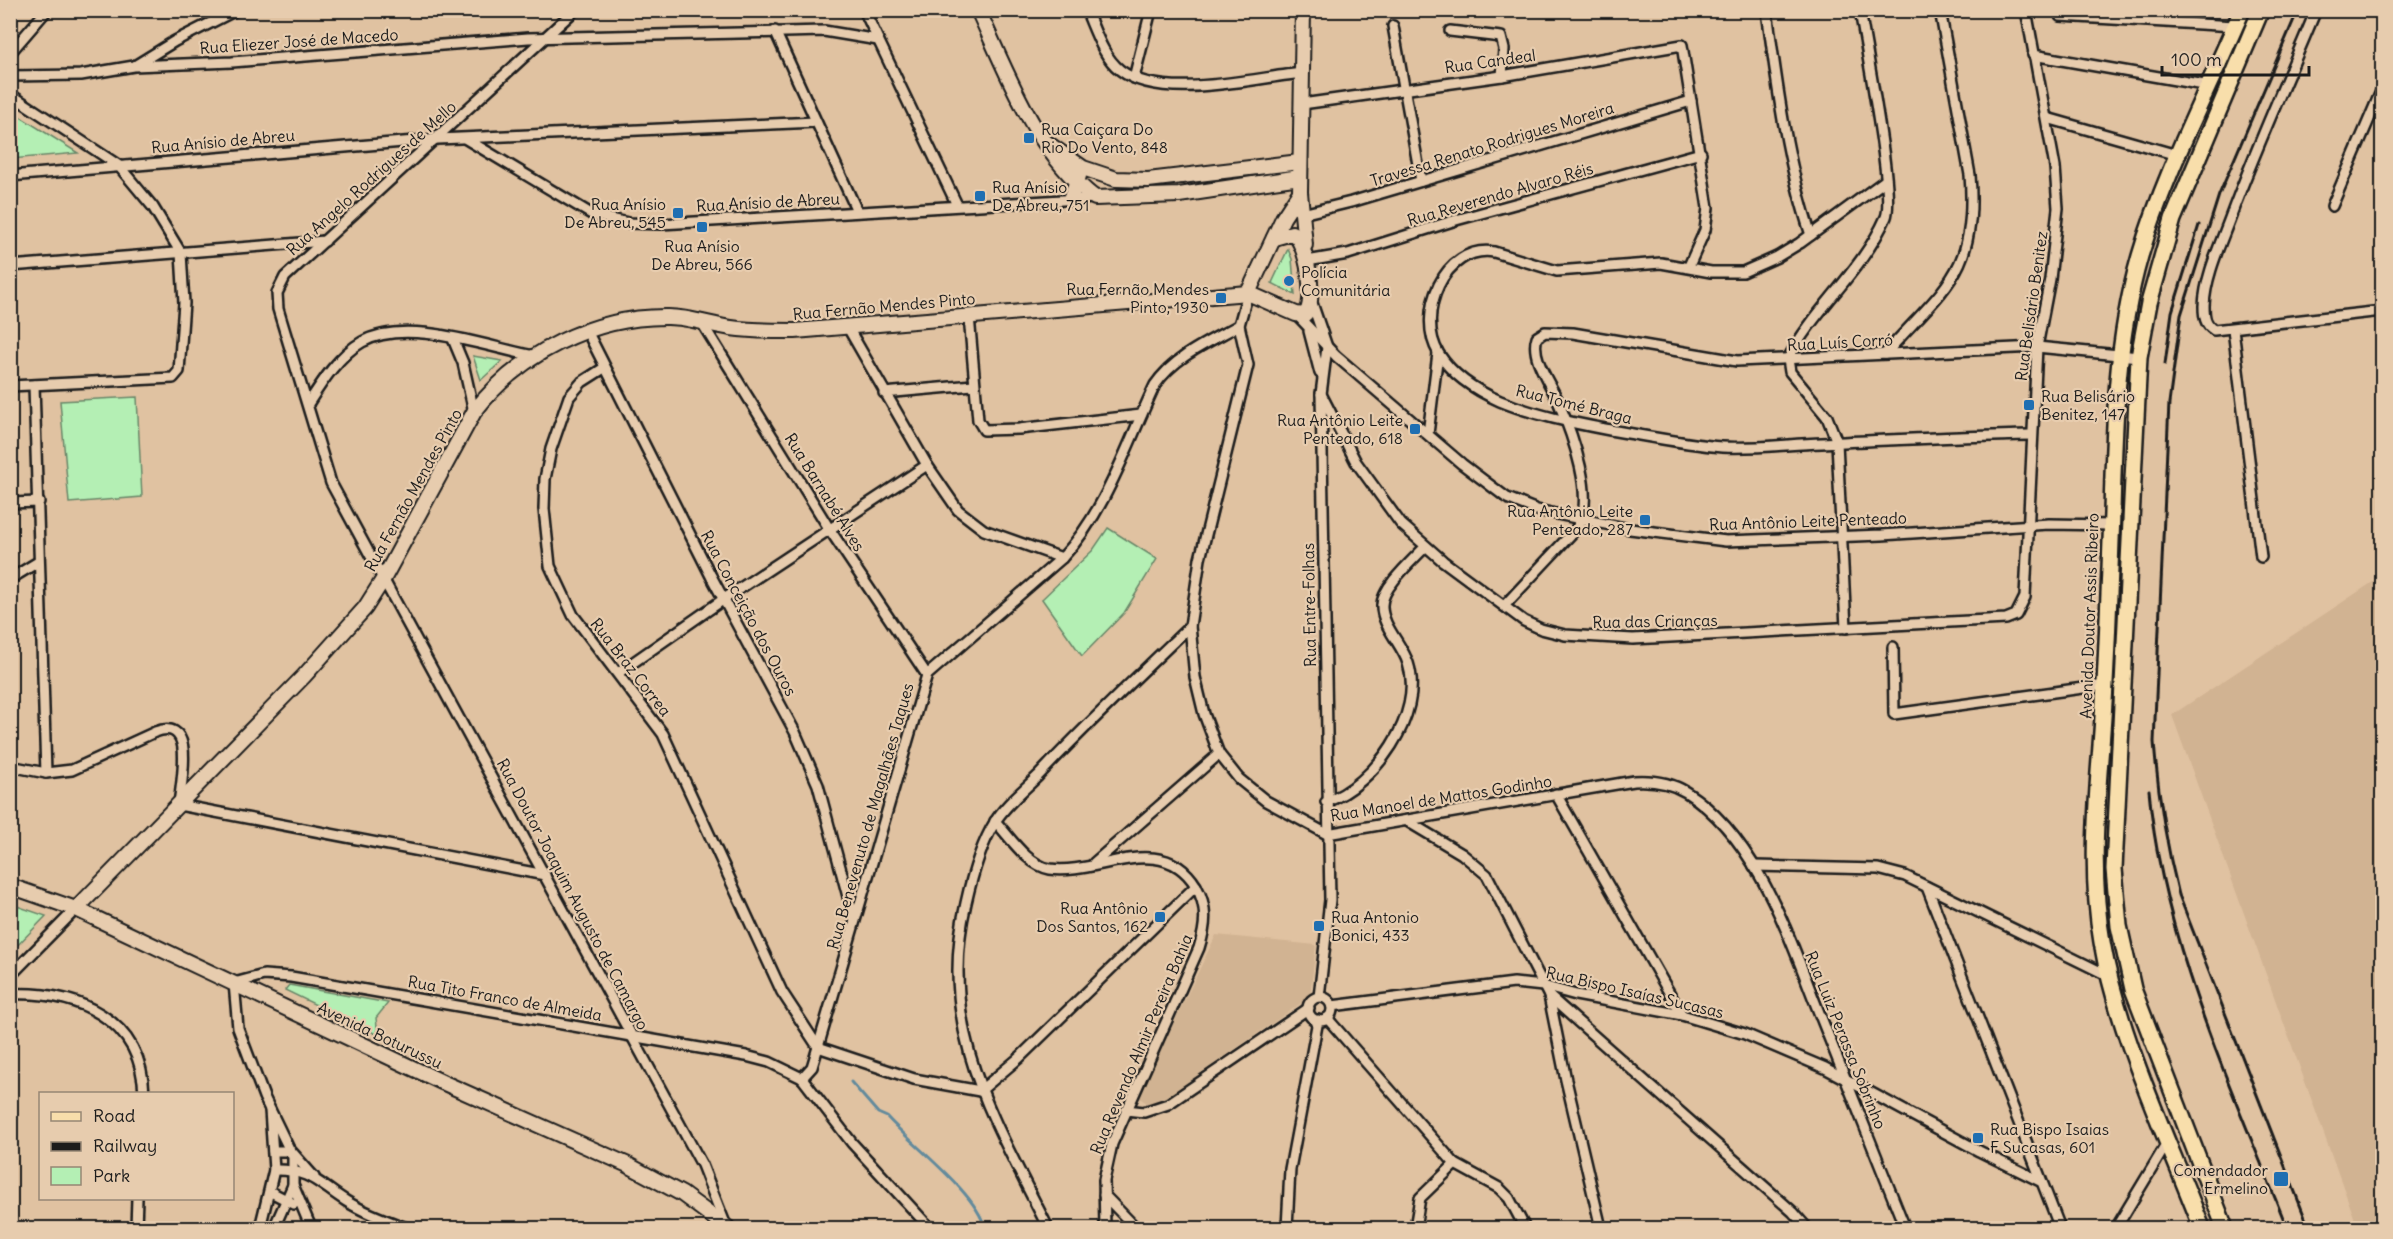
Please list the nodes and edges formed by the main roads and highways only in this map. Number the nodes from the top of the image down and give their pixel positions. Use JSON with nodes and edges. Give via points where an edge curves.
{"nodes":[{"id":1,"x":2242,"y":10,"type":"edge"},
{"id":2,"x":2261,"y":10,"type":"edge"},
{"id":3,"x":2155,"y":215,"type":"junction"},
{"id":4,"x":2173,"y":219,"type":"junction"},
{"id":5,"x":2202,"y":1228,"type":"edge"},
{"id":6,"x":2225,"y":1228,"type":"edge"}],
"edges":[{"from":1,"to":3,"type":"main road","name":"Avenida Doutor Assis Ribeiro","via":[[2177,155]]},
{"from":2,"to":4,"type":"main road"},
{"from":3,"to":4,"type":"main road","via":[[2160,220]]},
{"from":3,"to":5,"type":"main road","name":"Avenida Doutor Assis Ribeiro","via":[[2140,255],[2120,355],[2094,869],[2109,976],[2141,1074]]},
{"from":4,"to":6,"type":"main road","via":[[2139,357],[2114,869],[2119,926],[2133,989]]}]}
